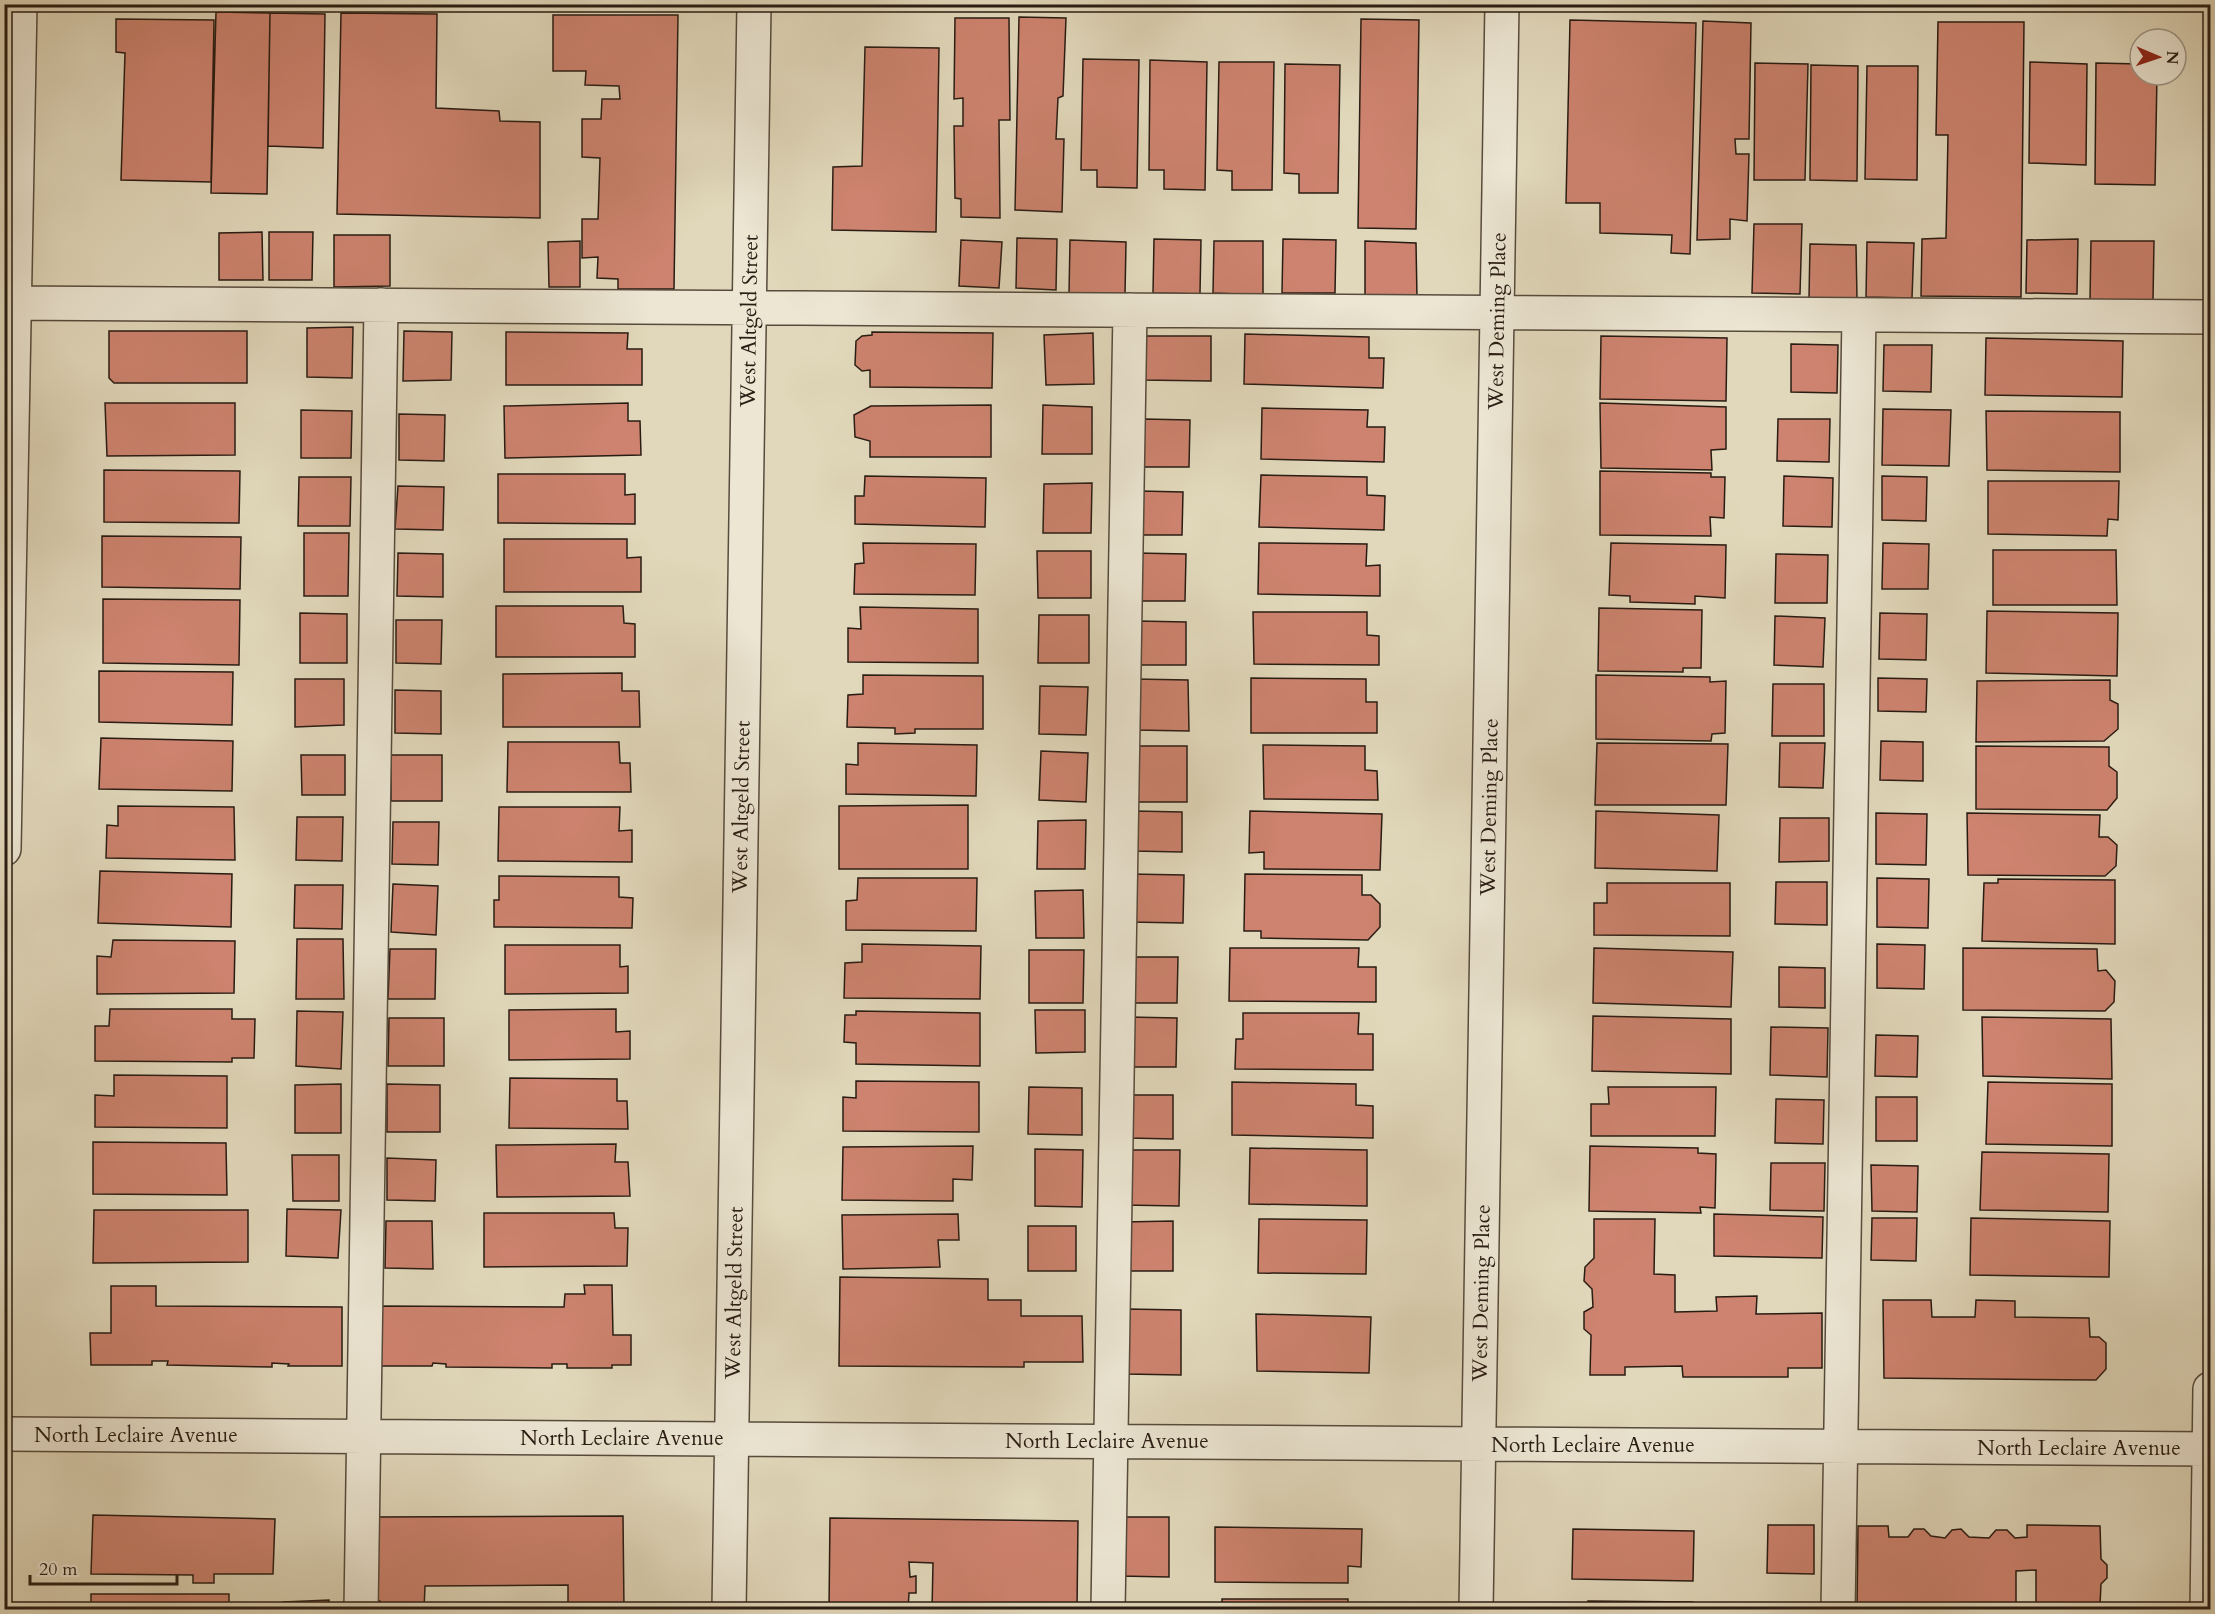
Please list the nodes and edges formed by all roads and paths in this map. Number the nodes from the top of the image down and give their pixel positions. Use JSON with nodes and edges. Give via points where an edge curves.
{"nodes":[{"id":1,"x":20,"y":4,"type":"edge"},
{"id":2,"x":754,"y":4,"type":"edge"},
{"id":3,"x":1502,"y":4,"type":"edge"},
{"id":4,"x":9,"y":303,"type":"edge"},
{"id":5,"x":381,"y":305,"type":"junction"},
{"id":6,"x":749,"y":308,"type":"junction"},
{"id":7,"x":1130,"y":310,"type":"junction"},
{"id":8,"x":1497,"y":313,"type":"junction"},
{"id":9,"x":1859,"y":315,"type":"junction"},
{"id":10,"x":2211,"y":317,"type":"edge"},
{"id":11,"x":4,"y":849,"type":"edge"},
{"id":12,"x":2211,"y":1389,"type":"edge"},
{"id":13,"x":4,"y":1434,"type":"edge"},
{"id":14,"x":364,"y":1436,"type":"junction"},
{"id":15,"x":732,"y":1439,"type":"junction"},
{"id":16,"x":1110,"y":1441,"type":"junction"},
{"id":17,"x":1479,"y":1444,"type":"junction"},
{"id":18,"x":1840,"y":1446,"type":"junction"},
{"id":19,"x":2210,"y":1449,"type":"edge"},
{"id":20,"x":361,"y":1610,"type":"edge"},
{"id":21,"x":729,"y":1610,"type":"edge"},
{"id":22,"x":1108,"y":1610,"type":"edge"},
{"id":23,"x":1476,"y":1610,"type":"edge"},
{"id":24,"x":1838,"y":1610,"type":"edge"},
{"id":25,"x":2207,"y":1610,"type":"edge"}],
"edges":[{"from":1,"to":4,"type":"street"},
{"from":2,"to":6,"type":"street","name":"West Altgeld Street"},
{"from":3,"to":8,"type":"street","name":"West Deming Place"},
{"from":4,"to":5,"type":"street"},
{"from":4,"to":11,"type":"street"},
{"from":5,"to":6,"type":"street"},
{"from":5,"to":14,"type":"street"},
{"from":6,"to":7,"type":"street"},
{"from":6,"to":15,"type":"street","name":"West Altgeld Street"},
{"from":7,"to":8,"type":"street"},
{"from":7,"to":16,"type":"street"},
{"from":8,"to":9,"type":"street"},
{"from":8,"to":17,"type":"street","name":"West Deming Place"},
{"from":9,"to":10,"type":"street"},
{"from":9,"to":18,"type":"street"},
{"from":12,"to":19,"type":"street"},
{"from":13,"to":14,"type":"street","name":"North Leclaire Avenue"},
{"from":14,"to":15,"type":"street","name":"North Leclaire Avenue"},
{"from":14,"to":20,"type":"street"},
{"from":15,"to":16,"type":"street","name":"North Leclaire Avenue"},
{"from":15,"to":21,"type":"street","name":"West Altgeld Street"},
{"from":16,"to":17,"type":"street","name":"North Leclaire Avenue"},
{"from":16,"to":22,"type":"street"},
{"from":17,"to":18,"type":"street","name":"North Leclaire Avenue"},
{"from":17,"to":23,"type":"street","name":"West Deming Place"},
{"from":18,"to":19,"type":"street","name":"North Leclaire Avenue"},
{"from":18,"to":24,"type":"street"},
{"from":19,"to":25,"type":"street"}]}
